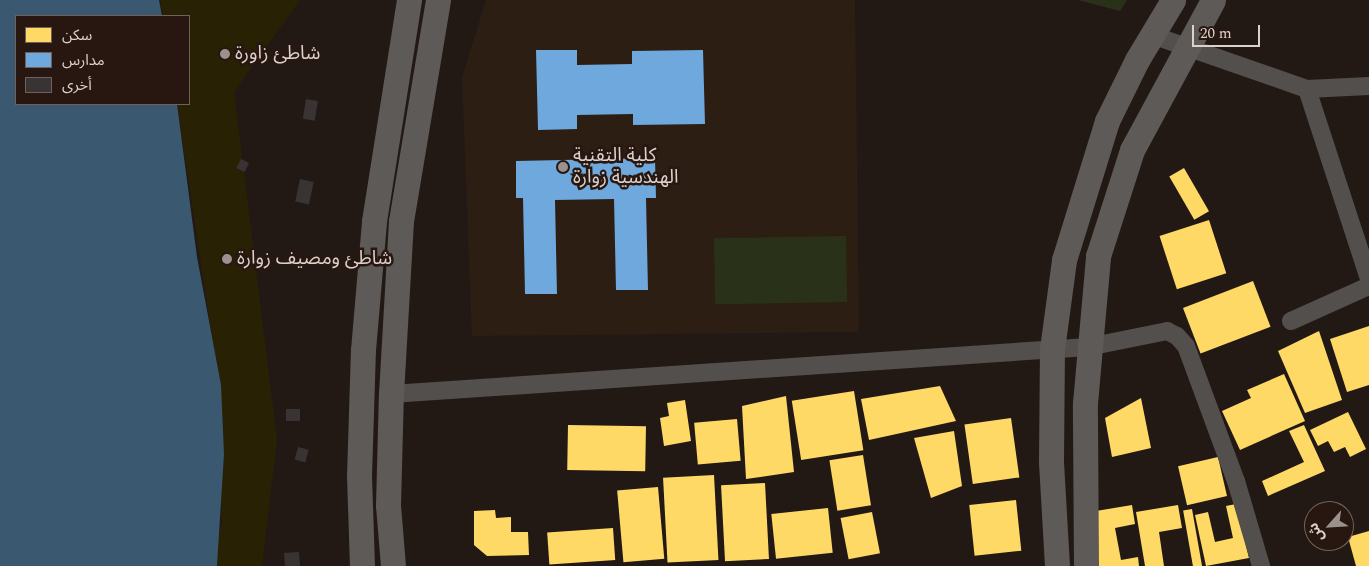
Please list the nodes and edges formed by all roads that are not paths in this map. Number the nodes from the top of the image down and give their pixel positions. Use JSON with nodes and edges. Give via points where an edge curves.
{"nodes":[{"id":1,"x":409,"y":0,"type":"edge"},
{"id":2,"x":438,"y":0,"type":"edge"},
{"id":3,"x":1173,"y":0,"type":"edge"},
{"id":4,"x":1213,"y":0,"type":"edge"},
{"id":5,"x":1152,"y":35,"type":"junction"},
{"id":6,"x":1184,"y":47,"type":"junction"},
{"id":7,"x":1369,"y":86,"type":"edge"},
{"id":8,"x":1306,"y":89,"type":"junction"},
{"id":9,"x":1369,"y":280,"type":"edge"},
{"id":10,"x":1369,"y":286,"type":"edge"},
{"id":11,"x":1291,"y":321,"type":"dead end"},
{"id":12,"x":1088,"y":347,"type":"junction"},
{"id":13,"x":1052,"y":349,"type":"junction"},
{"id":14,"x":390,"y":394,"type":"junction"},
{"id":15,"x":362,"y":566,"type":"edge"},
{"id":16,"x":393,"y":566,"type":"edge"},
{"id":17,"x":1057,"y":566,"type":"edge"},
{"id":18,"x":1086,"y":566,"type":"edge"},
{"id":19,"x":1261,"y":566,"type":"edge"}],
"edges":[{"from":1,"to":15,"type":"street","via":[[374,221],[363,350],[359,476]]},
{"from":2,"to":14,"type":"street","via":[[400,221]]},
{"from":3,"to":5,"type":"street"},
{"from":4,"to":6,"type":"street"},
{"from":5,"to":6,"type":"street"},
{"from":5,"to":13,"type":"street","via":[[1107,121],[1083,193],[1064,260]]},
{"from":6,"to":8,"type":"street"},
{"from":6,"to":12,"type":"street","via":[[1132,150],[1112,208],[1098,256]]},
{"from":7,"to":8,"type":"street"},
{"from":8,"to":9,"type":"street"},
{"from":10,"to":11,"type":"street"},
{"from":12,"to":13,"type":"street"},
{"from":12,"to":18,"type":"street"},
{"from":12,"to":19,"type":"street","via":[[1167,331],[1178,336],[1186,346],[1236,481]]},
{"from":13,"to":14,"type":"street"},
{"from":13,"to":17,"type":"street","via":[[1051,461]]},
{"from":14,"to":16,"type":"street","via":[[388,505]]}]}
